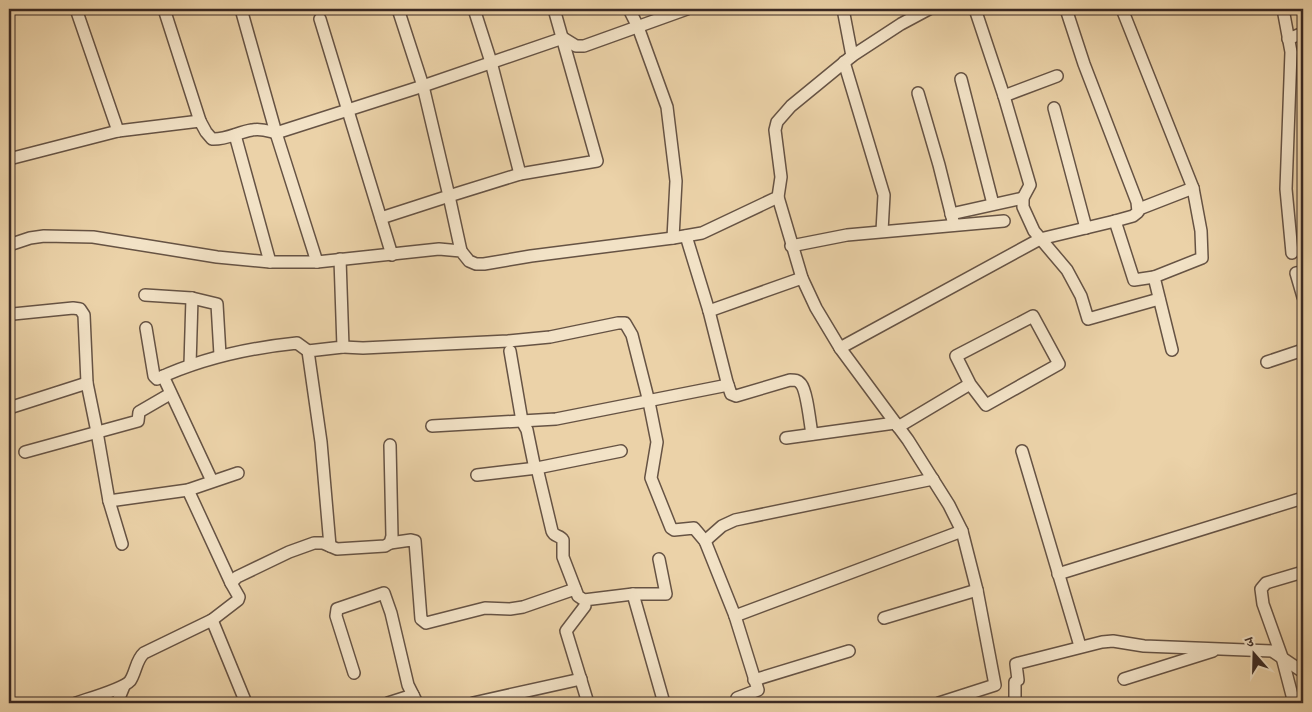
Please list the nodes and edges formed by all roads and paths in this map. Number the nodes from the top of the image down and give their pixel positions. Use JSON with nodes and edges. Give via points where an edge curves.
{"nodes":[{"id":1,"x":76,"y":9,"type":"edge"},
{"id":2,"x":164,"y":9,"type":"edge"},
{"id":3,"x":241,"y":9,"type":"edge"},
{"id":4,"x":398,"y":9,"type":"edge"},
{"id":5,"x":474,"y":9,"type":"edge"},
{"id":6,"x":554,"y":9,"type":"edge"},
{"id":7,"x":629,"y":9,"type":"edge"},
{"id":8,"x":687,"y":9,"type":"edge"},
{"id":9,"x":843,"y":9,"type":"edge"},
{"id":10,"x":929,"y":9,"type":"edge"},
{"id":11,"x":976,"y":9,"type":"edge"},
{"id":12,"x":1066,"y":9,"type":"edge"},
{"id":13,"x":1122,"y":9,"type":"edge"},
{"id":14,"x":1283,"y":9,"type":"edge"},
{"id":15,"x":320,"y":19,"type":"dead end"},
{"id":16,"x":638,"y":27,"type":"junction"},
{"id":17,"x":1303,"y":33,"type":"edge"},
{"id":18,"x":563,"y":38,"type":"junction"},
{"id":19,"x":1288,"y":39,"type":"junction"},
{"id":20,"x":848,"y":59,"type":"junction"},
{"id":21,"x":491,"y":62,"type":"junction"},
{"id":22,"x":1057,"y":76,"type":"dead end"},
{"id":23,"x":961,"y":79,"type":"dead end"},
{"id":24,"x":423,"y":86,"type":"junction"},
{"id":25,"x":918,"y":93,"type":"dead end"},
{"id":26,"x":1004,"y":96,"type":"junction"},
{"id":27,"x":1054,"y":108,"type":"dead end"},
{"id":28,"x":348,"y":110,"type":"junction"},
{"id":29,"x":200,"y":121,"type":"junction"},
{"id":30,"x":118,"y":131,"type":"junction"},
{"id":31,"x":276,"y":133,"type":"junction"},
{"id":32,"x":235,"y":135,"type":"junction"},
{"id":33,"x":9,"y":159,"type":"edge"},
{"id":34,"x":520,"y":174,"type":"junction"},
{"id":35,"x":1193,"y":188,"type":"junction"},
{"id":36,"x":449,"y":196,"type":"junction"},
{"id":37,"x":778,"y":197,"type":"junction"},
{"id":38,"x":1023,"y":198,"type":"junction"},
{"id":39,"x":993,"y":204,"type":"junction"},
{"id":40,"x":1139,"y":209,"type":"junction"},
{"id":41,"x":951,"y":214,"type":"junction"},
{"id":42,"x":381,"y":218,"type":"junction"},
{"id":43,"x":1004,"y":221,"type":"dead end"},
{"id":44,"x":1115,"y":221,"type":"junction"},
{"id":45,"x":954,"y":226,"type":"junction"},
{"id":46,"x":1086,"y":228,"type":"junction"},
{"id":47,"x":882,"y":231,"type":"junction"},
{"id":48,"x":686,"y":236,"type":"junction"},
{"id":49,"x":673,"y":238,"type":"junction"},
{"id":50,"x":1040,"y":239,"type":"junction"},
{"id":51,"x":9,"y":245,"type":"edge"},
{"id":52,"x":791,"y":246,"type":"junction"},
{"id":53,"x":461,"y":252,"type":"junction"},
{"id":54,"x":1292,"y":253,"type":"dead end"},
{"id":55,"x":392,"y":255,"type":"junction"},
{"id":56,"x":340,"y":259,"type":"junction"},
{"id":57,"x":270,"y":262,"type":"junction"},
{"id":58,"x":317,"y":262,"type":"junction"},
{"id":59,"x":1303,"y":272,"type":"edge"},
{"id":60,"x":1154,"y":277,"type":"junction"},
{"id":61,"x":802,"y":278,"type":"junction"},
{"id":62,"x":145,"y":295,"type":"dead end"},
{"id":63,"x":1303,"y":297,"type":"edge"},
{"id":64,"x":192,"y":298,"type":"junction"},
{"id":65,"x":1159,"y":299,"type":"junction"},
{"id":66,"x":710,"y":311,"type":"junction"},
{"id":67,"x":13,"y":314,"type":"dead end"},
{"id":68,"x":146,"y":328,"type":"dead end"},
{"id":69,"x":343,"y":347,"type":"junction"},
{"id":70,"x":840,"y":348,"type":"junction"},
{"id":71,"x":1172,"y":350,"type":"dead end"},
{"id":72,"x":1303,"y":350,"type":"edge"},
{"id":73,"x":308,"y":351,"type":"junction"},
{"id":74,"x":510,"y":351,"type":"dead end"},
{"id":75,"x":220,"y":355,"type":"junction"},
{"id":76,"x":1267,"y":362,"type":"dead end"},
{"id":77,"x":190,"y":365,"type":"junction"},
{"id":78,"x":163,"y":376,"type":"junction"},
{"id":79,"x":87,"y":382,"type":"junction"},
{"id":80,"x":970,"y":384,"type":"junction"},
{"id":81,"x":728,"y":385,"type":"junction"},
{"id":82,"x":170,"y":394,"type":"junction"},
{"id":83,"x":649,"y":402,"type":"junction"},
{"id":84,"x":9,"y":408,"type":"edge"},
{"id":85,"x":522,"y":422,"type":"junction"},
{"id":86,"x":897,"y":425,"type":"junction"},
{"id":87,"x":432,"y":426,"type":"dead end"},
{"id":88,"x":98,"y":432,"type":"junction"},
{"id":89,"x":812,"y":434,"type":"junction"},
{"id":90,"x":786,"y":438,"type":"dead end"},
{"id":91,"x":390,"y":446,"type":"dead end"},
{"id":92,"x":621,"y":451,"type":"dead end"},
{"id":93,"x":1022,"y":451,"type":"dead end"},
{"id":94,"x":25,"y":452,"type":"dead end"},
{"id":95,"x":537,"y":468,"type":"junction"},
{"id":96,"x":238,"y":473,"type":"dead end"},
{"id":97,"x":476,"y":475,"type":"dead end"},
{"id":98,"x":933,"y":479,"type":"junction"},
{"id":99,"x":212,"y":481,"type":"junction"},
{"id":100,"x":188,"y":490,"type":"junction"},
{"id":101,"x":1303,"y":498,"type":"edge"},
{"id":102,"x":109,"y":501,"type":"junction"},
{"id":103,"x":962,"y":530,"type":"junction"},
{"id":104,"x":705,"y":541,"type":"junction"},
{"id":105,"x":390,"y":543,"type":"junction"},
{"id":106,"x":122,"y":544,"type":"dead end"},
{"id":107,"x":330,"y":546,"type":"junction"},
{"id":108,"x":659,"y":559,"type":"dead end"},
{"id":109,"x":1303,"y":572,"type":"edge"},
{"id":110,"x":1058,"y":574,"type":"junction"},
{"id":111,"x":230,"y":583,"type":"junction"},
{"id":112,"x":575,"y":589,"type":"junction"},
{"id":113,"x":976,"y":590,"type":"junction"},
{"id":114,"x":633,"y":594,"type":"junction"},
{"id":115,"x":585,"y":606,"type":"dead end"},
{"id":116,"x":736,"y":616,"type":"junction"},
{"id":117,"x":884,"y":618,"type":"dead end"},
{"id":118,"x":212,"y":620,"type":"junction"},
{"id":119,"x":1080,"y":646,"type":"junction"},
{"id":120,"x":1222,"y":648,"type":"junction"},
{"id":121,"x":849,"y":651,"type":"dead end"},
{"id":122,"x":1282,"y":658,"type":"junction"},
{"id":123,"x":1303,"y":672,"type":"edge"},
{"id":124,"x":354,"y":673,"type":"dead end"},
{"id":125,"x":582,"y":679,"type":"junction"},
{"id":126,"x":1124,"y":679,"type":"dead end"},
{"id":127,"x":754,"y":680,"type":"junction"},
{"id":128,"x":124,"y":686,"type":"junction"},
{"id":129,"x":415,"y":699,"type":"edge"},
{"id":130,"x":495,"y":701,"type":"edge"},
{"id":131,"x":76,"y":703,"type":"edge"},
{"id":132,"x":117,"y":703,"type":"edge"},
{"id":133,"x":246,"y":703,"type":"edge"},
{"id":134,"x":388,"y":703,"type":"edge"},
{"id":135,"x":473,"y":703,"type":"edge"},
{"id":136,"x":588,"y":703,"type":"edge"},
{"id":137,"x":664,"y":703,"type":"edge"},
{"id":138,"x":738,"y":703,"type":"edge"},
{"id":139,"x":939,"y":703,"type":"edge"},
{"id":140,"x":1015,"y":703,"type":"edge"},
{"id":141,"x":1294,"y":703,"type":"edge"}],
"edges":[{"from":1,"to":30,"type":"street"},
{"from":2,"to":29,"type":"street"},
{"from":3,"to":31,"type":"street"},
{"from":4,"to":24,"type":"street"},
{"from":5,"to":21,"type":"street"},
{"from":6,"to":18,"type":"street"},
{"from":7,"to":16,"type":"street"},
{"from":8,"to":16,"type":"street"},
{"from":9,"to":20,"type":"street"},
{"from":10,"to":20,"type":"street"},
{"from":11,"to":26,"type":"street"},
{"from":12,"to":40,"type":"street"},
{"from":13,"to":35,"type":"street"},
{"from":14,"to":19,"type":"street"},
{"from":15,"to":28,"type":"street"},
{"from":16,"to":18,"type":"street","via":[[584,46],[576,46]]},
{"from":16,"to":49,"type":"street","via":[[667,107],[676,181]]},
{"from":17,"to":19,"type":"street"},
{"from":18,"to":21,"type":"street"},
{"from":18,"to":34,"type":"street","via":[[597,160]]},
{"from":19,"to":54,"type":"street","via":[[1292,52],[1286,189]]},
{"from":20,"to":37,"type":"street","via":[[791,106],[777,122],[775,130],[781,177]]},
{"from":20,"to":47,"type":"street","via":[[884,195]]},
{"from":21,"to":24,"type":"street"},
{"from":21,"to":34,"type":"street"},
{"from":22,"to":26,"type":"street"},
{"from":23,"to":39,"type":"street"},
{"from":24,"to":28,"type":"street"},
{"from":24,"to":36,"type":"street"},
{"from":25,"to":41,"type":"street"},
{"from":26,"to":38,"type":"street","via":[[1030,186]]},
{"from":27,"to":46,"type":"street"},
{"from":28,"to":31,"type":"street"},
{"from":28,"to":42,"type":"street"},
{"from":29,"to":30,"type":"street"},
{"from":29,"to":32,"type":"street","via":[[212,138],[222,140]]},
{"from":30,"to":33,"type":"street"},
{"from":31,"to":32,"type":"street","via":[[264,129]]},
{"from":31,"to":58,"type":"street"},
{"from":32,"to":57,"type":"street"},
{"from":34,"to":36,"type":"street"},
{"from":35,"to":40,"type":"street"},
{"from":35,"to":60,"type":"street","via":[[1202,258]]},
{"from":36,"to":42,"type":"street"},
{"from":36,"to":53,"type":"street"},
{"from":37,"to":48,"type":"street","via":[[702,233]]},
{"from":37,"to":52,"type":"street"},
{"from":38,"to":39,"type":"street"},
{"from":38,"to":50,"type":"street","via":[[1023,207]]},
{"from":39,"to":41,"type":"street"},
{"from":40,"to":44,"type":"street","via":[[1137,214]]},
{"from":41,"to":45,"type":"street"},
{"from":42,"to":55,"type":"street"},
{"from":43,"to":45,"type":"street"},
{"from":44,"to":46,"type":"street"},
{"from":44,"to":60,"type":"street","via":[[1134,280]]},
{"from":45,"to":47,"type":"street"},
{"from":46,"to":50,"type":"street"},
{"from":47,"to":52,"type":"street"},
{"from":48,"to":49,"type":"street"},
{"from":48,"to":66,"type":"street"},
{"from":49,"to":53,"type":"street","via":[[484,264],[469,262]]},
{"from":50,"to":65,"type":"street","via":[[1068,270],[1088,319]]},
{"from":50,"to":70,"type":"street"},
{"from":51,"to":57,"type":"street","via":[[44,236],[93,237],[216,257]]},
{"from":52,"to":61,"type":"street"},
{"from":53,"to":55,"type":"street","via":[[439,250]]},
{"from":55,"to":56,"type":"street"},
{"from":56,"to":58,"type":"street"},
{"from":56,"to":69,"type":"street"},
{"from":57,"to":58,"type":"street"},
{"from":59,"to":63,"type":"street","via":[[1296,273]]},
{"from":60,"to":65,"type":"street"},
{"from":61,"to":66,"type":"street"},
{"from":61,"to":70,"type":"street"},
{"from":62,"to":64,"type":"street"},
{"from":64,"to":75,"type":"street","via":[[217,304]]},
{"from":64,"to":77,"type":"street"},
{"from":65,"to":71,"type":"street"},
{"from":66,"to":81,"type":"street"},
{"from":67,"to":79,"type":"street","via":[[80,309],[84,315]]},
{"from":68,"to":78,"type":"street","via":[[154,376],[158,379]]},
{"from":69,"to":73,"type":"street"},
{"from":69,"to":83,"type":"street","via":[[550,338],[625,324],[632,335]]},
{"from":70,"to":86,"type":"street"},
{"from":72,"to":76,"type":"street"},
{"from":73,"to":75,"type":"street","via":[[297,343]]},
{"from":73,"to":107,"type":"street","via":[[322,442]]},
{"from":74,"to":85,"type":"street"},
{"from":75,"to":77,"type":"street"},
{"from":77,"to":78,"type":"street"},
{"from":78,"to":82,"type":"street"},
{"from":79,"to":84,"type":"street"},
{"from":79,"to":88,"type":"street"},
{"from":80,"to":80,"type":"street","via":[[956,356],[1033,316],[1059,364],[986,405]]},
{"from":80,"to":86,"type":"street"},
{"from":81,"to":83,"type":"street"},
{"from":81,"to":89,"type":"street","via":[[731,394],[736,396],[797,380],[804,392]]},
{"from":82,"to":88,"type":"street","via":[[139,412],[138,421]]},
{"from":82,"to":99,"type":"street"},
{"from":83,"to":85,"type":"street"},
{"from":83,"to":104,"type":"street","via":[[657,442],[651,478],[671,528],[694,528]]},
{"from":85,"to":87,"type":"street"},
{"from":85,"to":95,"type":"street"},
{"from":86,"to":89,"type":"street"},
{"from":86,"to":98,"type":"street"},
{"from":88,"to":94,"type":"street"},
{"from":88,"to":102,"type":"street"},
{"from":89,"to":90,"type":"street"},
{"from":91,"to":105,"type":"street"},
{"from":92,"to":95,"type":"street"},
{"from":93,"to":110,"type":"street"},
{"from":95,"to":97,"type":"street"},
{"from":95,"to":112,"type":"street","via":[[552,531],[563,540],[563,557]]},
{"from":96,"to":99,"type":"street"},
{"from":98,"to":103,"type":"street"},
{"from":98,"to":104,"type":"street","via":[[735,520],[722,526]]},
{"from":99,"to":100,"type":"street"},
{"from":100,"to":102,"type":"street"},
{"from":100,"to":111,"type":"street"},
{"from":101,"to":110,"type":"street"},
{"from":102,"to":106,"type":"street"},
{"from":103,"to":113,"type":"street"},
{"from":103,"to":116,"type":"street"},
{"from":104,"to":116,"type":"street"},
{"from":105,"to":107,"type":"street","via":[[337,549]]},
{"from":105,"to":112,"type":"street","via":[[415,541],[421,619],[426,623],[478,609],[523,607]]},
{"from":107,"to":111,"type":"street","via":[[318,542],[297,548]]},
{"from":108,"to":114,"type":"street","via":[[666,594]]},
{"from":109,"to":122,"type":"street","via":[[1266,583],[1261,589],[1262,604]]},
{"from":110,"to":119,"type":"street"},
{"from":111,"to":118,"type":"street","via":[[238,600]]},
{"from":112,"to":114,"type":"street","via":[[584,600]]},
{"from":113,"to":117,"type":"street"},
{"from":113,"to":139,"type":"street","via":[[995,685]]},
{"from":114,"to":137,"type":"street"},
{"from":115,"to":125,"type":"street","via":[[566,632]]},
{"from":116,"to":127,"type":"street"},
{"from":118,"to":128,"type":"street","via":[[144,653]]},
{"from":118,"to":133,"type":"street"},
{"from":119,"to":120,"type":"street","via":[[1113,641],[1144,646]]},
{"from":119,"to":140,"type":"street","via":[[1016,664]]},
{"from":120,"to":122,"type":"street","via":[[1272,651]]},
{"from":120,"to":126,"type":"street"},
{"from":121,"to":127,"type":"street"},
{"from":122,"to":123,"type":"street"},
{"from":122,"to":141,"type":"street"},
{"from":124,"to":129,"type":"street","via":[[336,616],[337,609],[384,593],[408,685]]},
{"from":125,"to":130,"type":"street"},
{"from":125,"to":136,"type":"street"},
{"from":127,"to":138,"type":"street","via":[[758,690],[737,698]]},
{"from":128,"to":131,"type":"street"},
{"from":128,"to":132,"type":"street"},
{"from":129,"to":134,"type":"street"},
{"from":130,"to":135,"type":"street"}]}
